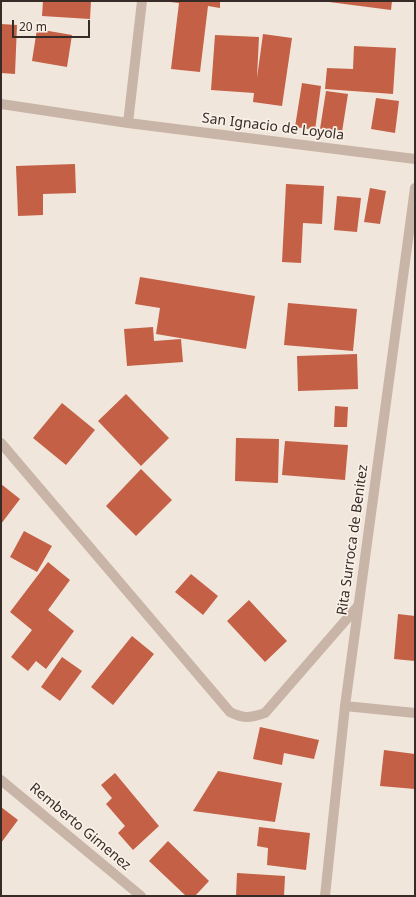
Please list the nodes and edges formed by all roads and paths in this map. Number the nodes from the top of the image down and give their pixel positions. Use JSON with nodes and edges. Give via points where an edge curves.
{"nodes":[{"id":1,"x":142,"y":1,"type":"edge"},
{"id":2,"x":1,"y":104,"type":"edge"},
{"id":3,"x":128,"y":123,"type":"junction"},
{"id":4,"x":415,"y":159,"type":"edge"},
{"id":5,"x":415,"y":188,"type":"edge"},
{"id":6,"x":1,"y":443,"type":"edge"},
{"id":7,"x":358,"y":605,"type":"junction"},
{"id":8,"x":345,"y":706,"type":"junction"},
{"id":9,"x":415,"y":713,"type":"edge"},
{"id":10,"x":1,"y":780,"type":"edge"},
{"id":11,"x":141,"y":896,"type":"edge"},
{"id":12,"x":325,"y":896,"type":"edge"}],
"edges":[{"from":1,"to":3,"type":"street"},
{"from":2,"to":3,"type":"street","name":"San Ignacio de Loyola"},
{"from":3,"to":4,"type":"street","name":"San Ignacio de Loyola"},
{"from":5,"to":7,"type":"street","name":"Rita Surroca de Benitez"},
{"from":6,"to":7,"type":"street","via":[[230,712],[240,717],[254,717],[265,713]]},
{"from":7,"to":8,"type":"street","name":"Rita Surroca de Benitez"},
{"from":8,"to":9,"type":"street"},
{"from":8,"to":12,"type":"street","name":"Rita Surroca de Benitez"},
{"from":10,"to":11,"type":"street","name":"Remberto Gimenez"}]}
